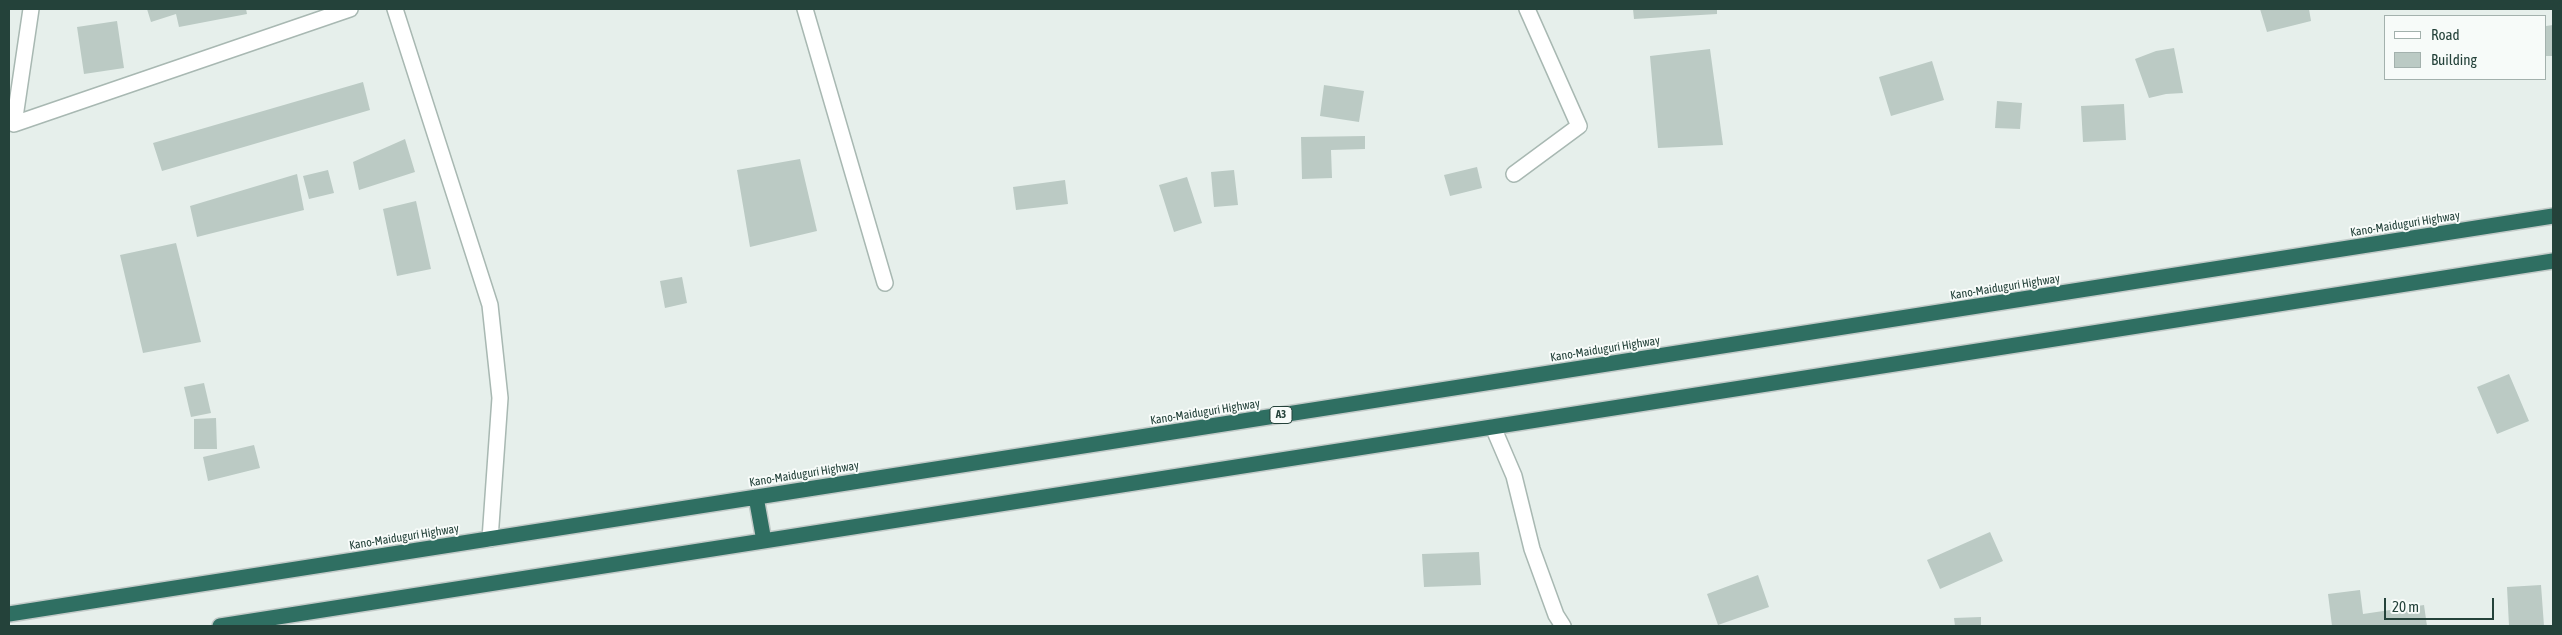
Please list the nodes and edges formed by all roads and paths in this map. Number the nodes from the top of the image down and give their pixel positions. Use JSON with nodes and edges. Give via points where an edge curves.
{"nodes":[{"id":1,"x":31,"y":9,"type":"edge"},
{"id":2,"x":350,"y":9,"type":"edge"},
{"id":3,"x":394,"y":9,"type":"edge"},
{"id":4,"x":804,"y":9,"type":"edge"},
{"id":5,"x":1527,"y":9,"type":"edge"},
{"id":6,"x":1514,"y":174,"type":"dead end"},
{"id":7,"x":2553,"y":216,"type":"edge"},
{"id":8,"x":2553,"y":260,"type":"edge"},
{"id":9,"x":885,"y":283,"type":"dead end"},
{"id":10,"x":1493,"y":427,"type":"junction"},
{"id":11,"x":756,"y":497,"type":"junction"},
{"id":12,"x":490,"y":539,"type":"junction"},
{"id":13,"x":764,"y":541,"type":"junction"},
{"id":14,"x":9,"y":614,"type":"edge"},
{"id":15,"x":220,"y":626,"type":"edge"},
{"id":16,"x":1563,"y":626,"type":"edge"}],
"edges":[{"from":1,"to":2,"type":"street","via":[[14,124]]},
{"from":3,"to":12,"type":"street","via":[[490,305],[500,398]]},
{"from":4,"to":9,"type":"street"},
{"from":5,"to":6,"type":"street","via":[[1579,126]]},
{"from":7,"to":11,"type":"highway","name":"Kano-Maiduguri Highway","number":"A3"},
{"from":8,"to":10,"type":"highway"},
{"from":10,"to":13,"type":"highway"},
{"from":10,"to":16,"type":"street","via":[[1514,476],[1532,548],[1556,616]]},
{"from":11,"to":12,"type":"highway","name":"Kano-Maiduguri Highway","number":"A3"},
{"from":11,"to":13,"type":"highway"},
{"from":12,"to":14,"type":"highway","name":"Kano-Maiduguri Highway","number":"A3"},
{"from":13,"to":15,"type":"highway"}]}
